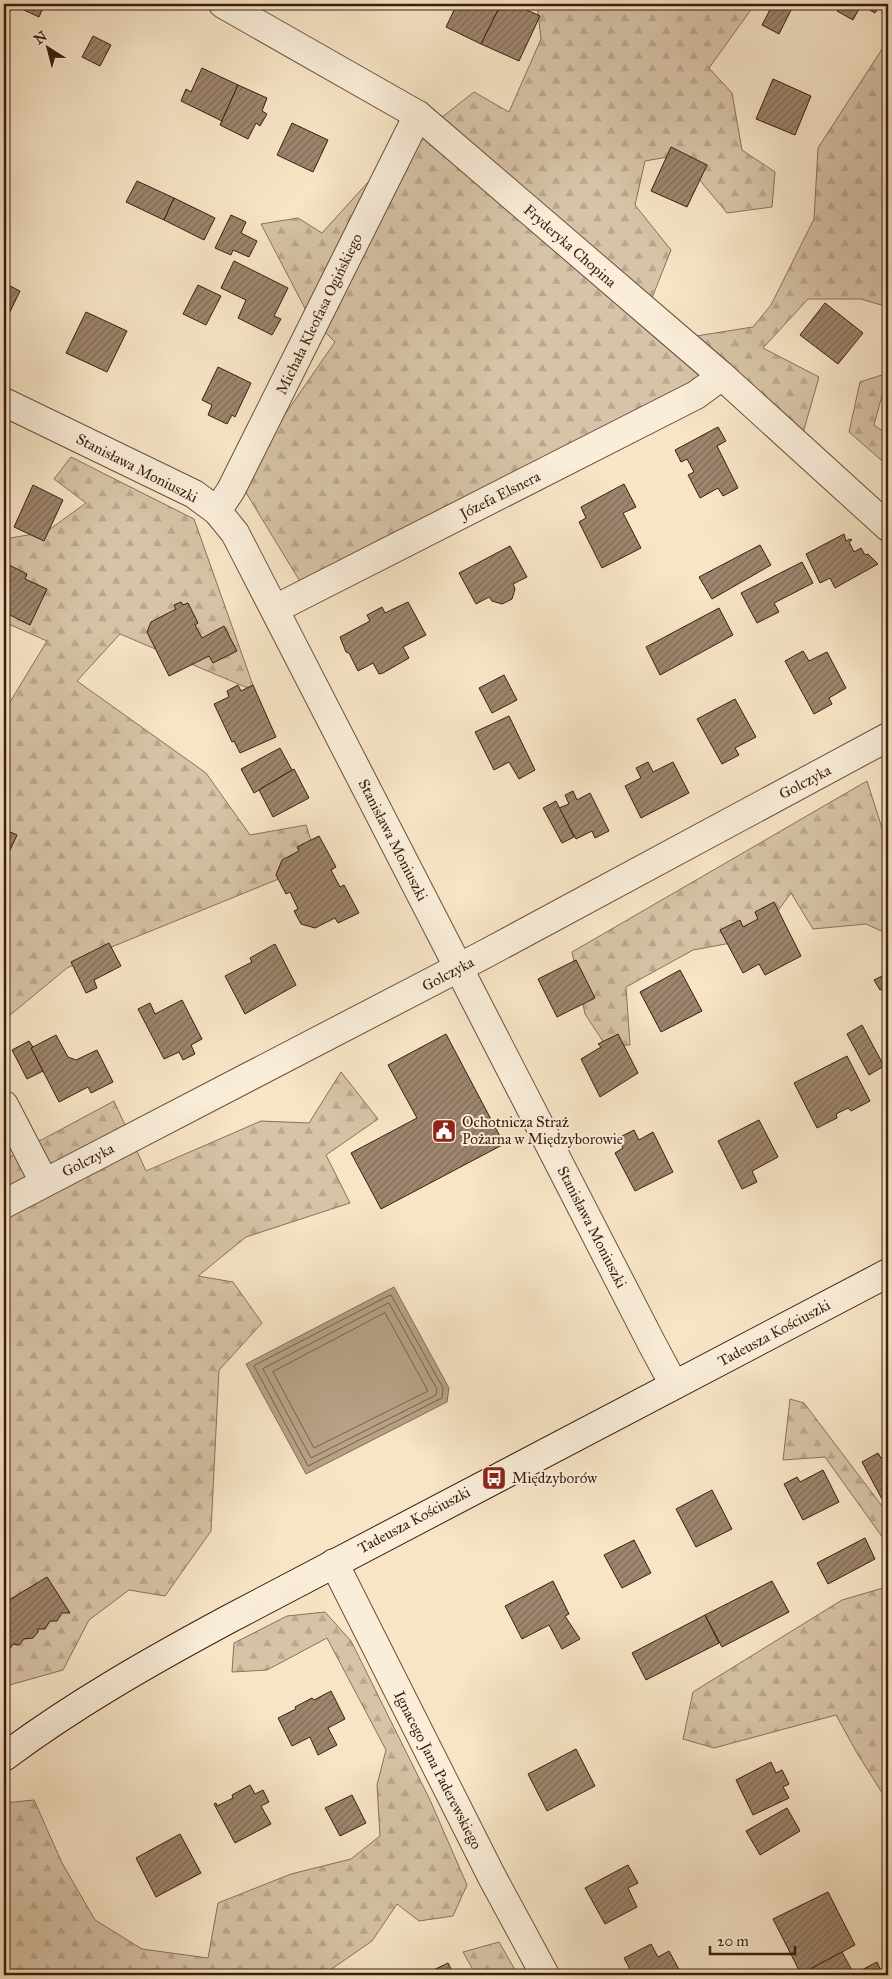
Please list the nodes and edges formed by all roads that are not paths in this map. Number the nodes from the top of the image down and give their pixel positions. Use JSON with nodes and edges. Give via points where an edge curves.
{"nodes":[{"id":1,"x":224,"y":4,"type":"edge"},
{"id":2,"x":418,"y":115,"type":"junction"},
{"id":3,"x":722,"y":376,"type":"junction"},
{"id":4,"x":5,"y":406,"type":"edge"},
{"id":5,"x":217,"y":510,"type":"junction"},
{"id":6,"x":888,"y":527,"type":"edge"},
{"id":7,"x":275,"y":609,"type":"junction"},
{"id":8,"x":888,"y":737,"type":"edge"},
{"id":9,"x":459,"y":968,"type":"junction"},
{"id":10,"x":4,"y":1104,"type":"edge"},
{"id":11,"x":44,"y":1182,"type":"junction"},
{"id":12,"x":4,"y":1204,"type":"edge"},
{"id":13,"x":888,"y":1273,"type":"edge"},
{"id":14,"x":674,"y":1385,"type":"junction"},
{"id":15,"x":334,"y":1563,"type":"junction"},
{"id":16,"x":4,"y":1757,"type":"edge"},
{"id":17,"x":545,"y":1975,"type":"edge"}],
"edges":[{"from":1,"to":2,"type":"street","name":"Fryderyka Chopina"},
{"from":2,"to":3,"type":"street","name":"Fryderyka Chopina"},
{"from":2,"to":5,"type":"street","name":"Michała Kleofasa Ogińskiego","via":[[232,490]]},
{"from":3,"to":6,"type":"street","name":"Fryderyka Chopina"},
{"from":3,"to":7,"type":"street","name":"Józefa Elsnera","via":[[696,395]]},
{"from":4,"to":5,"type":"street","name":"Stanisława Moniuszki","via":[[194,494]]},
{"from":5,"to":7,"type":"street","name":"Stanisława Moniuszki","via":[[235,533]]},
{"from":7,"to":9,"type":"street","name":"Stanisława Moniuszki"},
{"from":8,"to":9,"type":"street","name":"Golczyka"},
{"from":9,"to":11,"type":"street","name":"Golczyka"},
{"from":9,"to":14,"type":"street","name":"Stanisława Moniuszki"},
{"from":10,"to":11,"type":"street"},
{"from":11,"to":12,"type":"street","name":"Golczyka"},
{"from":13,"to":14,"type":"street","name":"Tadeusza Kościuszki"},
{"from":14,"to":15,"type":"street","name":"Tadeusza Kościuszki"},
{"from":15,"to":16,"type":"street","name":"Tadeusza Kościuszki","via":[[126,1675]]},
{"from":15,"to":17,"type":"street","name":"Ignacego Jana Paderewskiego"}]}
